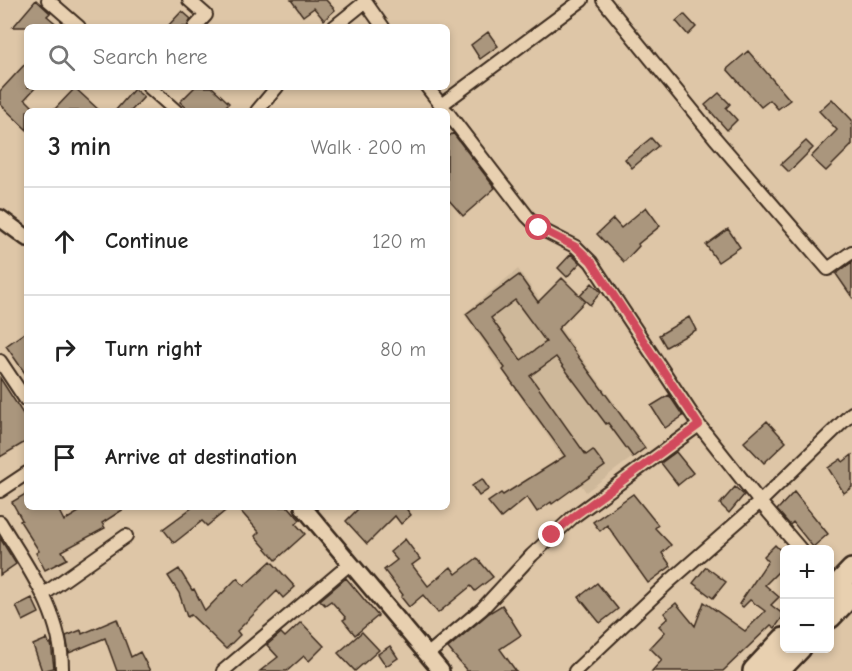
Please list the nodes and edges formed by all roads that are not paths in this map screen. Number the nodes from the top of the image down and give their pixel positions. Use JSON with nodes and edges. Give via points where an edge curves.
{"nodes":[{"id":1,"x":48,"y":0,"type":"edge"},
{"id":2,"x":189,"y":0,"type":"edge"},
{"id":3,"x":582,"y":0,"type":"edge"},
{"id":4,"x":603,"y":0,"type":"edge"},
{"id":5,"x":364,"y":1,"type":"edge"},
{"id":6,"x":76,"y":24,"type":"edge"},
{"id":7,"x":198,"y":24,"type":"edge"},
{"id":8,"x":337,"y":24,"type":"edge"},
{"id":9,"x":381,"y":24,"type":"edge"},
{"id":10,"x":152,"y":90,"type":"edge"},
{"id":11,"x":274,"y":90,"type":"edge"},
{"id":12,"x":429,"y":90,"type":"edge"},
{"id":13,"x":172,"y":108,"type":"edge"},
{"id":14,"x":259,"y":108,"type":"edge"},
{"id":15,"x":444,"y":108,"type":"edge"},
{"id":16,"x":446,"y":108,"type":"edge"},
{"id":17,"x":450,"y":116,"type":"edge"},
{"id":18,"x":0,"y":218,"type":"edge"},
{"id":19,"x":24,"y":236,"type":"edge"},
{"id":20,"x":852,"y":252,"type":"edge"},
{"id":21,"x":0,"y":361,"type":"edge"},
{"id":22,"x":24,"y":397,"type":"edge"},
{"id":23,"x":852,"y":413,"type":"edge"},
{"id":24,"x":699,"y":425,"type":"junction"},
{"id":25,"x":24,"y":475,"type":"edge"},
{"id":26,"x":0,"y":491,"type":"edge"},
{"id":27,"x":760,"y":502,"type":"junction"},
{"id":28,"x":306,"y":510,"type":"edge"},
{"id":29,"x":0,"y":522,"type":"edge"},
{"id":30,"x":126,"y":536,"type":"dead end"},
{"id":31,"x":798,"y":545,"type":"edge"},
{"id":32,"x":351,"y":563,"type":"junction"},
{"id":33,"x":852,"y":570,"type":"edge"},
{"id":34,"x":837,"y":589,"type":"edge"},
{"id":35,"x":44,"y":594,"type":"junction"},
{"id":36,"x":780,"y":643,"type":"edge"},
{"id":37,"x":795,"y":653,"type":"edge"},
{"id":38,"x":428,"y":655,"type":"junction"},
{"id":39,"x":62,"y":671,"type":"edge"},
{"id":40,"x":223,"y":671,"type":"edge"},
{"id":41,"x":441,"y":671,"type":"edge"},
{"id":42,"x":575,"y":671,"type":"edge"},
{"id":43,"x":754,"y":671,"type":"edge"},
{"id":44,"x":778,"y":671,"type":"edge"}],
"edges":[{"from":1,"to":6,"type":"street"},
{"from":2,"to":7,"type":"street","via":[[206,15]]},
{"from":3,"to":16,"type":"street"},
{"from":4,"to":20,"type":"street","via":[[828,269]]},
{"from":5,"to":8,"type":"street"},
{"from":5,"to":9,"type":"street"},
{"from":10,"to":13,"type":"street"},
{"from":11,"to":14,"type":"street"},
{"from":12,"to":15,"type":"street"},
{"from":17,"to":24,"type":"street","via":[[527,216],[591,261]]},
{"from":18,"to":19,"type":"street"},
{"from":21,"to":22,"type":"street"},
{"from":23,"to":27,"type":"street"},
{"from":24,"to":27,"type":"street"},
{"from":24,"to":38,"type":"street","via":[[573,517],[482,609]]},
{"from":25,"to":26,"type":"street"},
{"from":27,"to":31,"type":"street"},
{"from":27,"to":42,"type":"street"},
{"from":28,"to":32,"type":"street"},
{"from":29,"to":35,"type":"street"},
{"from":30,"to":35,"type":"street"},
{"from":32,"to":38,"type":"street"},
{"from":32,"to":40,"type":"street"},
{"from":33,"to":34,"type":"highway"},
{"from":35,"to":39,"type":"street","via":[[62,652]]},
{"from":36,"to":43,"type":"highway"},
{"from":37,"to":44,"type":"highway"},
{"from":38,"to":41,"type":"street"}]}
